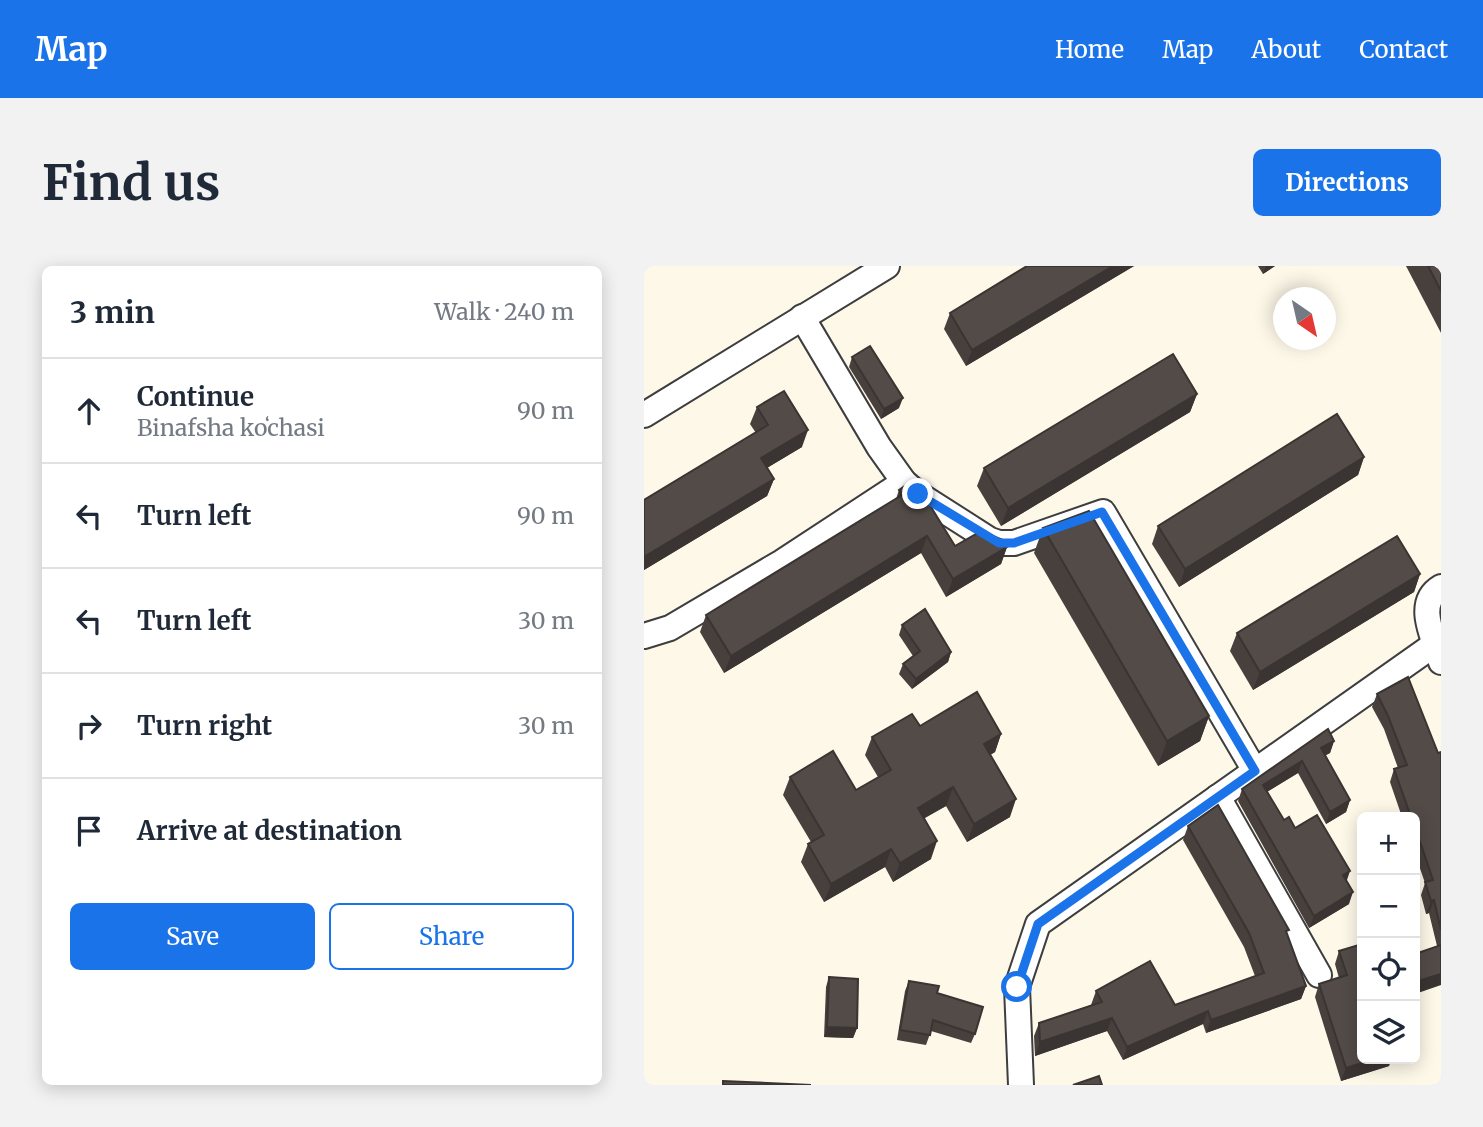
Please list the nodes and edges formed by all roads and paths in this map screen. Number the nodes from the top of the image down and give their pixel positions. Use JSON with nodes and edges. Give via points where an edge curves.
{"nodes":[{"id":1,"x":887,"y":266,"type":"edge"},
{"id":2,"x":802,"y":317,"type":"junction"},
{"id":3,"x":644,"y":415,"type":"edge"},
{"id":4,"x":904,"y":482,"type":"junction"},
{"id":5,"x":1441,"y":587,"type":"edge"},
{"id":6,"x":644,"y":635,"type":"edge"},
{"id":7,"x":1438,"y":653,"type":"edge"},
{"id":8,"x":1255,"y":771,"type":"junction"},
{"id":9,"x":1218,"y":797,"type":"junction"},
{"id":10,"x":1319,"y":975,"type":"dead end"},
{"id":11,"x":1021,"y":1085,"type":"edge"}],
"edges":[{"from":1,"to":2,"type":"street"},
{"from":2,"to":3,"type":"street"},
{"from":2,"to":4,"type":"street"},
{"from":4,"to":6,"type":"street","via":[[670,628]]},
{"from":4,"to":8,"type":"street","via":[[999,543],[1014,543],[1102,512]]},
{"from":5,"to":7,"type":"street","via":[[1427,601],[1426,611]]},
{"from":7,"to":8,"type":"street"},
{"from":8,"to":9,"type":"street"},
{"from":9,"to":10,"type":"street"},
{"from":9,"to":11,"type":"street","via":[[1038,924],[1017,987]]}]}
